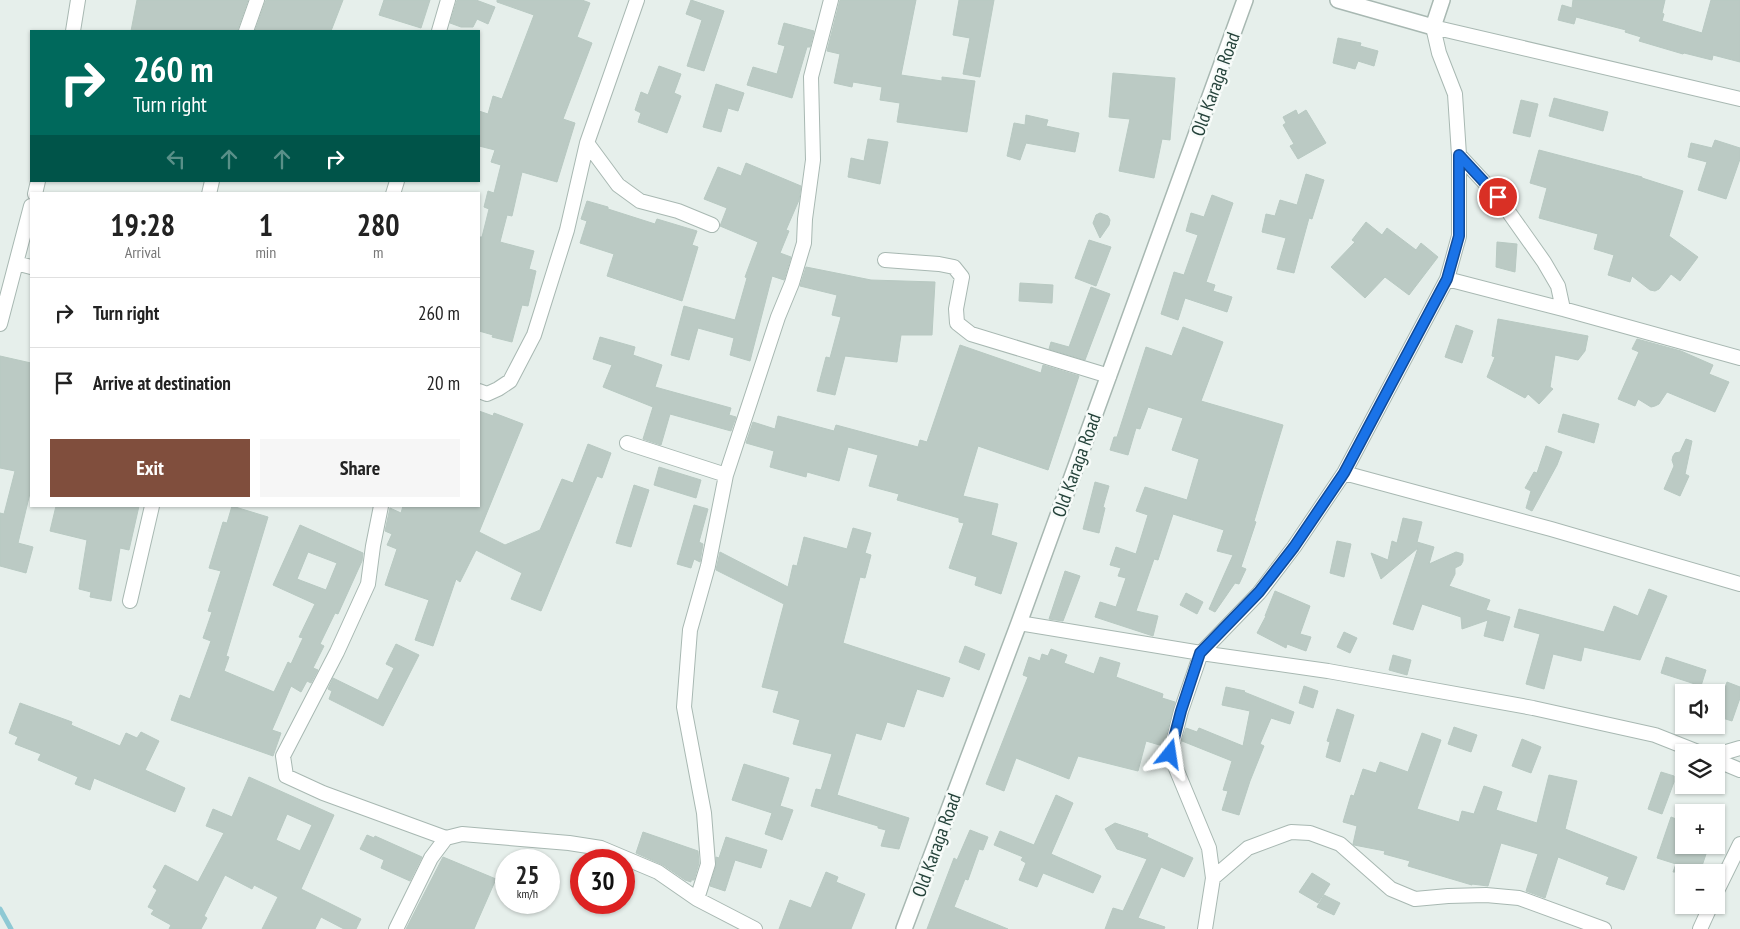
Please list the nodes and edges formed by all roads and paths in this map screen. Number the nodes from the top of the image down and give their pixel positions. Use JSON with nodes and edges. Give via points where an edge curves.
{"nodes":[{"id":1,"x":78,"y":0,"type":"edge"},
{"id":2,"x":257,"y":0,"type":"edge"},
{"id":3,"x":448,"y":0,"type":"edge"},
{"id":4,"x":637,"y":0,"type":"edge"},
{"id":5,"x":831,"y":0,"type":"edge"},
{"id":6,"x":1245,"y":0,"type":"edge"},
{"id":7,"x":1338,"y":0,"type":"edge"},
{"id":8,"x":1442,"y":0,"type":"edge"},
{"id":9,"x":1434,"y":26,"type":"junction"},
{"id":10,"x":73,"y":30,"type":"edge"},
{"id":11,"x":246,"y":30,"type":"edge"},
{"id":12,"x":439,"y":30,"type":"edge"},
{"id":13,"x":1740,"y":99,"type":"edge"},
{"id":14,"x":587,"y":143,"type":"junction"},
{"id":15,"x":1459,"y":155,"type":"junction"},
{"id":16,"x":30,"y":210,"type":"edge"},
{"id":17,"x":712,"y":225,"type":"dead end"},
{"id":18,"x":885,"y":260,"type":"dead end"},
{"id":19,"x":16,"y":263,"type":"junction"},
{"id":20,"x":30,"y":267,"type":"edge"},
{"id":21,"x":1447,"y":279,"type":"junction"},
{"id":22,"x":1563,"y":309,"type":"junction"},
{"id":23,"x":0,"y":324,"type":"edge"},
{"id":24,"x":1740,"y":358,"type":"edge"},
{"id":25,"x":1108,"y":376,"type":"junction"},
{"id":26,"x":480,"y":391,"type":"edge"},
{"id":27,"x":626,"y":443,"type":"dead end"},
{"id":28,"x":1344,"y":473,"type":"junction"},
{"id":29,"x":726,"y":474,"type":"junction"},
{"id":30,"x":152,"y":507,"type":"edge"},
{"id":31,"x":381,"y":507,"type":"edge"},
{"id":32,"x":1740,"y":584,"type":"edge"},
{"id":33,"x":130,"y":602,"type":"dead end"},
{"id":34,"x":1019,"y":623,"type":"junction"},
{"id":35,"x":1200,"y":653,"type":"junction"},
{"id":36,"x":1678,"y":744,"type":"edge"},
{"id":37,"x":1740,"y":748,"type":"edge"},
{"id":38,"x":1725,"y":752,"type":"edge"},
{"id":39,"x":1725,"y":764,"type":"edge"},
{"id":40,"x":1740,"y":770,"type":"edge"},
{"id":41,"x":446,"y":838,"type":"junction"},
{"id":42,"x":1740,"y":844,"type":"edge"},
{"id":43,"x":1725,"y":875,"type":"edge"},
{"id":44,"x":1213,"y":878,"type":"junction"},
{"id":45,"x":698,"y":899,"type":"junction"},
{"id":46,"x":1707,"y":914,"type":"edge"},
{"id":47,"x":396,"y":929,"type":"edge"},
{"id":48,"x":755,"y":929,"type":"edge"},
{"id":49,"x":904,"y":929,"type":"edge"},
{"id":50,"x":1205,"y":929,"type":"edge"},
{"id":51,"x":1604,"y":929,"type":"edge"},
{"id":52,"x":1700,"y":929,"type":"edge"}],
"edges":[{"from":1,"to":10,"type":"street"},
{"from":2,"to":11,"type":"street"},
{"from":3,"to":12,"type":"street"},
{"from":4,"to":14,"type":"street"},
{"from":5,"to":29,"type":"street","via":[[811,77],[813,160],[804,243]]},
{"from":6,"to":25,"type":"street","name":"Old Karaga Road"},
{"from":7,"to":9,"type":"street"},
{"from":8,"to":9,"type":"street"},
{"from":9,"to":13,"type":"street"},
{"from":9,"to":15,"type":"street","via":[[1439,53],[1454,94]]},
{"from":14,"to":17,"type":"street","via":[[618,185],[640,201],[678,211]]},
{"from":14,"to":26,"type":"street","via":[[567,230],[534,335],[510,381],[487,394]]},
{"from":15,"to":21,"type":"street","via":[[1459,236]]},
{"from":15,"to":22,"type":"street","via":[[1498,197],[1544,262],[1558,286]]},
{"from":16,"to":19,"type":"street"},
{"from":18,"to":25,"type":"street","via":[[954,267],[962,277],[956,309],[957,323],[971,334]]},
{"from":19,"to":20,"type":"street"},
{"from":19,"to":23,"type":"street"},
{"from":21,"to":22,"type":"street"},
{"from":21,"to":28,"type":"street"},
{"from":22,"to":24,"type":"street"},
{"from":25,"to":34,"type":"street","name":"Old Karaga Road"},
{"from":27,"to":29,"type":"street"},
{"from":28,"to":32,"type":"street"},
{"from":28,"to":35,"type":"street","via":[[1259,592]]},
{"from":29,"to":45,"type":"street","via":[[708,566],[690,630],[684,707],[704,813],[708,864]]},
{"from":30,"to":33,"type":"street"},
{"from":31,"to":41,"type":"street","via":[[368,584],[283,756],[286,776]]},
{"from":34,"to":35,"type":"street"},
{"from":34,"to":49,"type":"street","name":"Old Karaga Road"},
{"from":35,"to":36,"type":"street","via":[[1328,671],[1533,708],[1654,734]]},
{"from":35,"to":44,"type":"street","via":[[1170,754],[1209,848]]},
{"from":37,"to":38,"type":"street"},
{"from":39,"to":40,"type":"street"},
{"from":41,"to":45,"type":"street","via":[[462,834],[601,848],[658,872]]},
{"from":41,"to":47,"type":"street","via":[[431,858]]},
{"from":42,"to":43,"type":"street"},
{"from":44,"to":50,"type":"street"},
{"from":44,"to":51,"type":"street","via":[[1248,848],[1291,832],[1310,833],[1340,844],[1391,889],[1415,900],[1486,895],[1519,898]]},
{"from":45,"to":48,"type":"street"},
{"from":46,"to":52,"type":"street"}]}
